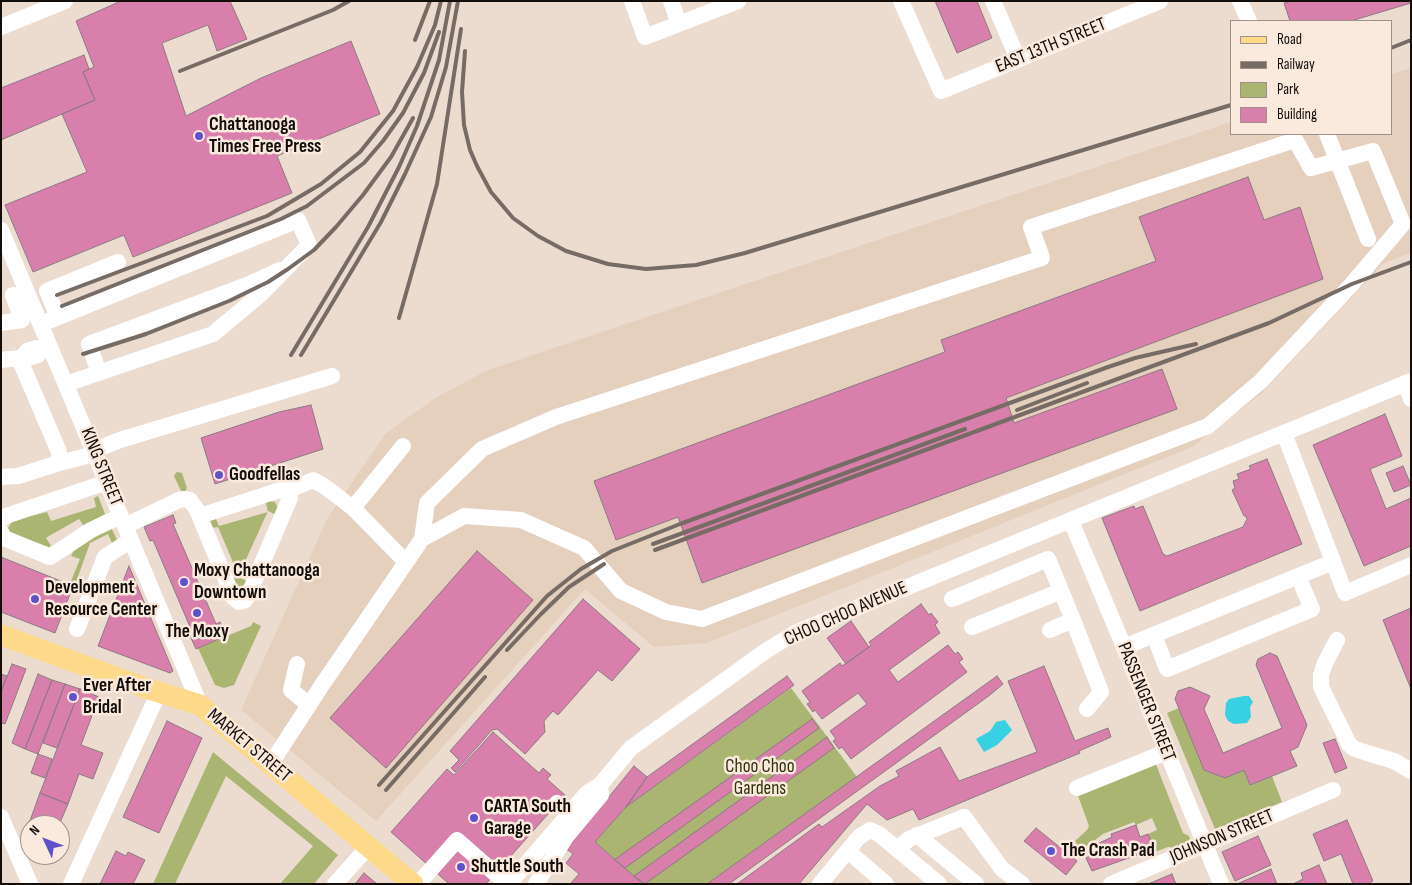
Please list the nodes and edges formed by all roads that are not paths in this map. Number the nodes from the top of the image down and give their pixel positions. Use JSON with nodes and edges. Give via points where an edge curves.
{"nodes":[{"id":1,"x":65,"y":1,"type":"edge"},
{"id":2,"x":632,"y":1,"type":"edge"},
{"id":3,"x":671,"y":1,"type":"edge"},
{"id":4,"x":738,"y":1,"type":"edge"},
{"id":5,"x":901,"y":1,"type":"edge"},
{"id":6,"x":993,"y":1,"type":"edge"},
{"id":7,"x":1160,"y":1,"type":"edge"},
{"id":8,"x":1240,"y":1,"type":"edge"},
{"id":9,"x":717,"y":5,"type":"edge"},
{"id":10,"x":1249,"y":20,"type":"edge"},
{"id":11,"x":679,"y":24,"type":"junction"},
{"id":12,"x":1,"y":28,"type":"edge"},
{"id":13,"x":1018,"y":60,"type":"junction"},
{"id":14,"x":1327,"y":135,"type":"edge"},
{"id":15,"x":1294,"y":137,"type":"edge"},
{"id":16,"x":1337,"y":161,"type":"junction"},
{"id":17,"x":1407,"y":226,"type":"edge"},
{"id":18,"x":2,"y":235,"type":"edge"},
{"id":19,"x":1368,"y":239,"type":"dead end"},
{"id":20,"x":118,"y":262,"type":"dead end"},
{"id":21,"x":287,"y":267,"type":"junction"},
{"id":22,"x":14,"y":294,"type":"edge"},
{"id":23,"x":58,"y":317,"type":"junction"},
{"id":24,"x":1,"y":323,"type":"edge"},
{"id":25,"x":41,"y":324,"type":"junction"},
{"id":26,"x":45,"y":349,"type":"junction"},
{"id":27,"x":22,"y":357,"type":"junction"},
{"id":28,"x":1,"y":360,"type":"edge"},
{"id":29,"x":99,"y":373,"type":"junction"},
{"id":30,"x":332,"y":376,"type":"dead end"},
{"id":31,"x":66,"y":384,"type":"junction"},
{"id":32,"x":1409,"y":387,"type":"edge"},
{"id":33,"x":1284,"y":433,"type":"junction"},
{"id":34,"x":403,"y":446,"type":"dead end"},
{"id":35,"x":95,"y":450,"type":"junction"},
{"id":36,"x":59,"y":463,"type":"junction"},
{"id":37,"x":1,"y":477,"type":"edge"},
{"id":38,"x":107,"y":482,"type":"junction"},
{"id":39,"x":287,"y":491,"type":"junction"},
{"id":40,"x":353,"y":508,"type":"junction"},
{"id":41,"x":200,"y":516,"type":"junction"},
{"id":42,"x":1,"y":520,"type":"edge"},
{"id":43,"x":1071,"y":521,"type":"junction"},
{"id":44,"x":126,"y":527,"type":"junction"},
{"id":45,"x":1,"y":532,"type":"edge"},
{"id":46,"x":422,"y":539,"type":"junction"},
{"id":47,"x":406,"y":562,"type":"junction"},
{"id":48,"x":1333,"y":562,"type":"junction"},
{"id":49,"x":1411,"y":564,"type":"edge"},
{"id":50,"x":1298,"y":576,"type":"junction"},
{"id":51,"x":1061,"y":591,"type":"junction"},
{"id":52,"x":952,"y":599,"type":"dead end"},
{"id":53,"x":1072,"y":620,"type":"junction"},
{"id":54,"x":972,"y":627,"type":"dead end"},
{"id":55,"x":78,"y":629,"type":"dead end"},
{"id":56,"x":1050,"y":630,"type":"dead end"},
{"id":57,"x":1,"y":635,"type":"edge"},
{"id":58,"x":1154,"y":635,"type":"junction"},
{"id":59,"x":1336,"y":640,"type":"dead end"},
{"id":60,"x":1124,"y":646,"type":"junction"},
{"id":61,"x":297,"y":664,"type":"dead end"},
{"id":62,"x":159,"y":692,"type":"junction"},
{"id":63,"x":200,"y":705,"type":"junction"},
{"id":64,"x":309,"y":705,"type":"junction"},
{"id":65,"x":1087,"y":709,"type":"dead end"},
{"id":66,"x":1166,"y":752,"type":"junction"},
{"id":67,"x":270,"y":765,"type":"junction"},
{"id":68,"x":1410,"y":769,"type":"edge"},
{"id":69,"x":1077,"y":788,"type":"dead end"},
{"id":70,"x":1333,"y":790,"type":"dead end"},
{"id":71,"x":568,"y":812,"type":"junction"},
{"id":72,"x":1,"y":817,"type":"edge"},
{"id":73,"x":917,"y":835,"type":"junction"},
{"id":74,"x":1204,"y":845,"type":"junction"},
{"id":75,"x":368,"y":847,"type":"junction"},
{"id":76,"x":897,"y":849,"type":"junction"},
{"id":77,"x":848,"y":851,"type":"junction"},
{"id":78,"x":504,"y":880,"type":"edge"},
{"id":79,"x":827,"y":881,"type":"edge"},
{"id":80,"x":936,"y":883,"type":"edge"},
{"id":81,"x":30,"y":884,"type":"edge"},
{"id":82,"x":71,"y":884,"type":"edge"},
{"id":83,"x":336,"y":884,"type":"edge"},
{"id":84,"x":413,"y":884,"type":"edge"},
{"id":85,"x":418,"y":884,"type":"edge"},
{"id":86,"x":536,"y":884,"type":"edge"},
{"id":87,"x":886,"y":884,"type":"edge"},
{"id":88,"x":976,"y":884,"type":"edge"},
{"id":89,"x":1022,"y":884,"type":"edge"},
{"id":90,"x":1110,"y":884,"type":"edge"},
{"id":91,"x":1221,"y":884,"type":"edge"}],
"edges":[{"from":1,"to":12,"type":"street"},
{"from":2,"to":11,"type":"street","via":[[645,37]]},
{"from":3,"to":11,"type":"street"},
{"from":4,"to":9,"type":"street"},
{"from":5,"to":13,"type":"street","name":"EAST 13TH STREET","via":[[941,91]]},
{"from":6,"to":13,"type":"street"},
{"from":7,"to":13,"type":"street","name":"EAST 13TH STREET"},
{"from":8,"to":10,"type":"street"},
{"from":9,"to":11,"type":"street"},
{"from":14,"to":16,"type":"street"},
{"from":15,"to":16,"type":"street","via":[[1311,168]]},
{"from":15,"to":46,"type":"street","via":[[1031,227],[1042,258],[556,416],[482,449],[426,503]]},
{"from":16,"to":17,"type":"street","via":[[1372,151]]},
{"from":16,"to":19,"type":"street"},
{"from":17,"to":46,"type":"street","via":[[1260,381],[1208,426],[702,619],[666,612],[621,591],[584,548],[521,520],[464,516]]},
{"from":18,"to":22,"type":"street","name":"KING STREET"},
{"from":20,"to":23,"type":"street","via":[[47,291]]},
{"from":21,"to":23,"type":"street","via":[[309,245],[298,220]]},
{"from":21,"to":29,"type":"street","via":[[213,334]]},
{"from":21,"to":29,"type":"street","via":[[89,344]]},
{"from":22,"to":24,"type":"street","via":[[22,320]]},
{"from":22,"to":25,"type":"street","name":"KING STREET"},
{"from":23,"to":25,"type":"street"},
{"from":25,"to":26,"type":"street","name":"KING STREET"},
{"from":26,"to":27,"type":"street","via":[[38,355]]},
{"from":26,"to":31,"type":"street","name":"KING STREET"},
{"from":27,"to":28,"type":"street"},
{"from":27,"to":36,"type":"street","via":[[59,452]]},
{"from":29,"to":31,"type":"street"},
{"from":30,"to":35,"type":"street"},
{"from":31,"to":35,"type":"street","name":"KING STREET"},
{"from":32,"to":33,"type":"street","name":"CHOO CHOO AVENUE"},
{"from":33,"to":43,"type":"street","name":"CHOO CHOO AVENUE"},
{"from":33,"to":48,"type":"street"},
{"from":34,"to":40,"type":"street"},
{"from":35,"to":36,"type":"street","via":[[87,456]]},
{"from":35,"to":38,"type":"street","name":"KING STREET"},
{"from":36,"to":37,"type":"street","via":[[18,476]]},
{"from":38,"to":42,"type":"street"},
{"from":38,"to":44,"type":"street","name":"KING STREET"},
{"from":39,"to":40,"type":"street","via":[[313,480]]},
{"from":39,"to":41,"type":"street"},
{"from":39,"to":41,"type":"street","via":[[290,498],[248,596],[239,602],[233,597]]},
{"from":40,"to":47,"type":"street"},
{"from":41,"to":44,"type":"street","via":[[193,504],[185,499]]},
{"from":43,"to":60,"type":"street","name":"PASSENGER STREET"},
{"from":43,"to":71,"type":"street","name":"CHOO CHOO AVENUE","via":[[795,633],[766,650],[638,743],[600,785],[601,795]]},
{"from":44,"to":45,"type":"street","via":[[91,530],[50,556],[4,538]]},
{"from":44,"to":55,"type":"street","via":[[105,557]]},
{"from":44,"to":63,"type":"street","name":"KING STREET"},
{"from":46,"to":47,"type":"street"},
{"from":47,"to":64,"type":"street"},
{"from":48,"to":49,"type":"street","via":[[1345,593]]},
{"from":48,"to":50,"type":"street"},
{"from":50,"to":58,"type":"street"},
{"from":50,"to":58,"type":"street","via":[[1312,609],[1167,669]]},
{"from":51,"to":52,"type":"street","via":[[1048,559]]},
{"from":51,"to":53,"type":"street"},
{"from":51,"to":54,"type":"street"},
{"from":53,"to":56,"type":"street"},
{"from":53,"to":65,"type":"street","via":[[1101,692]]},
{"from":57,"to":62,"type":"main road","name":"MARKET STREET"},
{"from":58,"to":60,"type":"street"},
{"from":59,"to":68,"type":"street","via":[[1321,675],[1321,687],[1349,744]]},
{"from":60,"to":66,"type":"street","name":"PASSENGER STREET"},
{"from":61,"to":64,"type":"street","via":[[291,690]]},
{"from":62,"to":63,"type":"main road","name":"MARKET STREET"},
{"from":62,"to":82,"type":"street"},
{"from":63,"to":67,"type":"main road","name":"MARKET STREET"},
{"from":64,"to":67,"type":"street"},
{"from":66,"to":69,"type":"street"},
{"from":66,"to":74,"type":"street","name":"PASSENGER STREET"},
{"from":67,"to":75,"type":"main road","name":"MARKET STREET"},
{"from":70,"to":74,"type":"street","name":"JOHNSON STREET"},
{"from":71,"to":78,"type":"street","name":"CHOO CHOO AVENUE"},
{"from":71,"to":86,"type":"street","name":"CHOO CHOO AVENUE","via":[[561,844]]},
{"from":72,"to":81,"type":"street"},
{"from":73,"to":76,"type":"street"},
{"from":73,"to":88,"type":"street"},
{"from":73,"to":89,"type":"street","via":[[964,817],[1002,869]]},
{"from":74,"to":90,"type":"street","name":"JOHNSON STREET"},
{"from":74,"to":91,"type":"street","name":"PASSENGER STREET"},
{"from":75,"to":83,"type":"street"},
{"from":75,"to":84,"type":"main road","name":"MARKET STREET"},
{"from":76,"to":77,"type":"street","via":[[870,830],[859,837]]},
{"from":76,"to":80,"type":"street"},
{"from":77,"to":79,"type":"street"},
{"from":77,"to":87,"type":"street"},
{"from":78,"to":85,"type":"street","via":[[457,840]]}]}
